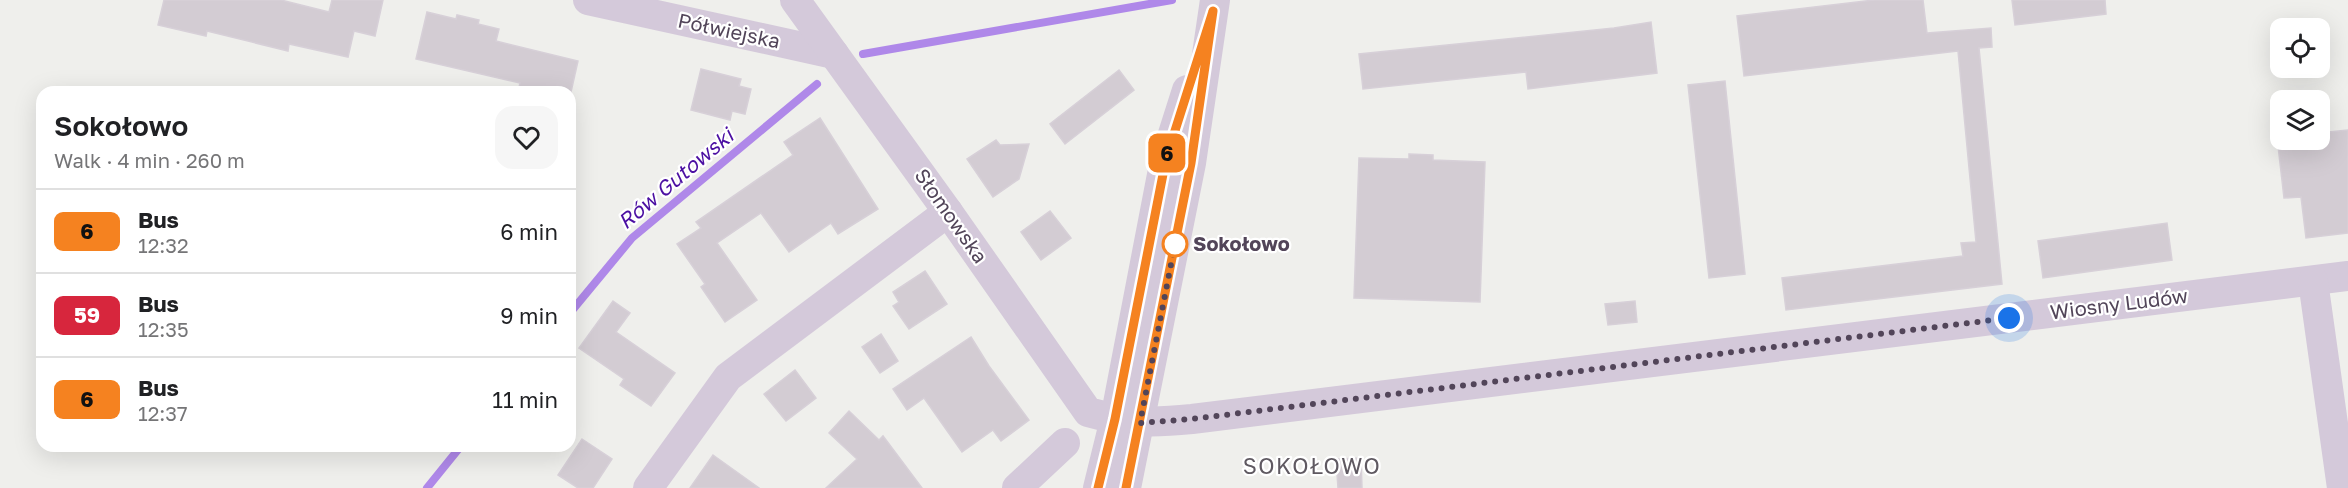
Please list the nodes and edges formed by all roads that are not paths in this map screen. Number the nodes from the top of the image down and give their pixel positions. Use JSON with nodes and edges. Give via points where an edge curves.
{"nodes":[{"id":1,"x":588,"y":0,"type":"edge"},
{"id":2,"x":795,"y":0,"type":"edge"},
{"id":3,"x":1214,"y":5,"type":"edge"},
{"id":4,"x":834,"y":54,"type":"junction"},
{"id":5,"x":948,"y":212,"type":"junction"},
{"id":6,"x":2348,"y":276,"type":"edge"},
{"id":7,"x":2313,"y":280,"type":"junction"},
{"id":8,"x":1127,"y":421,"type":"junction"},
{"id":9,"x":1065,"y":442,"type":"dead end"},
{"id":10,"x":648,"y":488,"type":"edge"},
{"id":11,"x":1017,"y":488,"type":"edge"},
{"id":12,"x":1098,"y":488,"type":"edge"},
{"id":13,"x":1126,"y":488,"type":"edge"},
{"id":14,"x":2342,"y":488,"type":"edge"}],
"edges":[{"from":1,"to":4,"type":"street","name":"Półwiejska"},
{"from":2,"to":4,"type":"street","name":"Słomowska"},
{"from":3,"to":8,"type":"street","via":[[1191,163]]},
{"from":4,"to":5,"type":"street","name":"Słomowska"},
{"from":5,"to":8,"type":"street","name":"Słomowska","via":[[1088,412]]},
{"from":5,"to":10,"type":"street","via":[[728,377]]},
{"from":6,"to":7,"type":"street","name":"Wiosny Ludów"},
{"from":7,"to":8,"type":"street","name":"Wiosny Ludów","via":[[1215,416]]},
{"from":7,"to":14,"type":"street"},
{"from":8,"to":12,"type":"street"},
{"from":8,"to":13,"type":"street"},
{"from":9,"to":11,"type":"street"}]}
